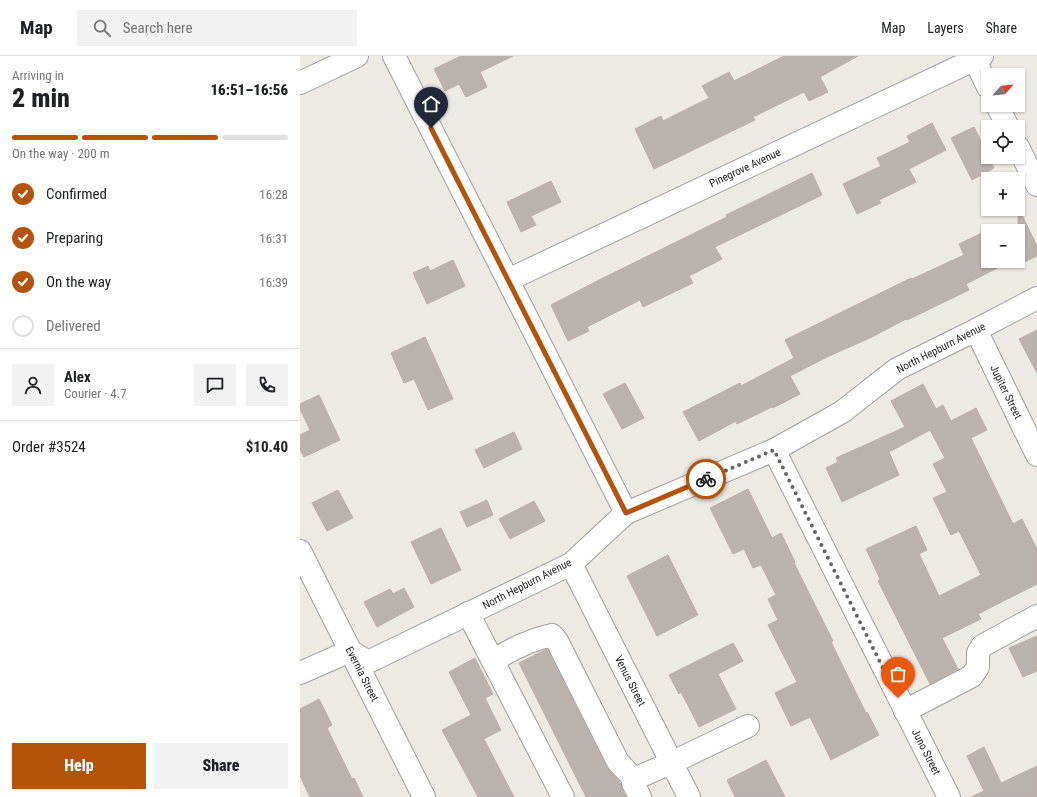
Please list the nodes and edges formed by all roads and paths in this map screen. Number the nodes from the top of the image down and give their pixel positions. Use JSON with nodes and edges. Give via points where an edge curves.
{"nodes":[{"id":1,"x":357,"y":56,"type":"edge"},
{"id":2,"x":394,"y":56,"type":"edge"},
{"id":3,"x":977,"y":57,"type":"edge"},
{"id":4,"x":981,"y":68,"type":"edge"},
{"id":5,"x":300,"y":83,"type":"edge"},
{"id":6,"x":1025,"y":161,"type":"edge"},
{"id":7,"x":1037,"y":185,"type":"edge"},
{"id":8,"x":508,"y":280,"type":"junction"},
{"id":9,"x":1037,"y":298,"type":"edge"},
{"id":10,"x":976,"y":330,"type":"junction"},
{"id":11,"x":774,"y":450,"type":"junction"},
{"id":12,"x":1037,"y":455,"type":"edge"},
{"id":13,"x":626,"y":513,"type":"junction"},
{"id":14,"x":300,"y":551,"type":"edge"},
{"id":15,"x":571,"y":564,"type":"junction"},
{"id":16,"x":468,"y":613,"type":"junction"},
{"id":17,"x":1037,"y":616,"type":"edge"},
{"id":18,"x":350,"y":651,"type":"junction"},
{"id":19,"x":493,"y":661,"type":"junction"},
{"id":20,"x":300,"y":673,"type":"edge"},
{"id":21,"x":905,"y":711,"type":"junction"},
{"id":22,"x":748,"y":726,"type":"dead end"},
{"id":23,"x":671,"y":763,"type":"junction"},
{"id":24,"x":637,"y":788,"type":"edge"},
{"id":25,"x":424,"y":797,"type":"edge"},
{"id":26,"x":563,"y":797,"type":"edge"},
{"id":27,"x":689,"y":797,"type":"edge"},
{"id":28,"x":949,"y":797,"type":"edge"}],
"edges":[{"from":1,"to":5,"type":"street"},
{"from":2,"to":8,"type":"street"},
{"from":3,"to":4,"type":"street"},
{"from":3,"to":8,"type":"street","name":"Pinegrove Avenue"},
{"from":6,"to":7,"type":"street"},
{"from":8,"to":13,"type":"street"},
{"from":9,"to":10,"type":"street","name":"North Hepburn Avenue"},
{"from":10,"to":11,"type":"street","name":"North Hepburn Avenue","via":[[897,369],[842,412]]},
{"from":10,"to":12,"type":"street","name":"Jupiter Street"},
{"from":11,"to":13,"type":"street","name":"North Hepburn Avenue"},
{"from":11,"to":21,"type":"street","name":"Juno Street"},
{"from":13,"to":15,"type":"street","name":"North Hepburn Avenue"},
{"from":14,"to":18,"type":"street","name":"Evernia Street"},
{"from":15,"to":16,"type":"street","name":"North Hepburn Avenue"},
{"from":15,"to":23,"type":"street","name":"Venus Street"},
{"from":16,"to":18,"type":"street","name":"North Hepburn Avenue","via":[[368,662]]},
{"from":16,"to":19,"type":"street"},
{"from":17,"to":21,"type":"street","via":[[982,646],[978,653],[978,667],[972,676]]},
{"from":18,"to":20,"type":"street"},
{"from":18,"to":25,"type":"street","name":"Evernia Street"},
{"from":19,"to":24,"type":"street","via":[[533,640],[552,635],[618,762]]},
{"from":19,"to":26,"type":"street"},
{"from":21,"to":28,"type":"street","name":"Juno Street"},
{"from":22,"to":23,"type":"street"},
{"from":23,"to":24,"type":"street"},
{"from":23,"to":27,"type":"street","name":"Venus Street"}]}
